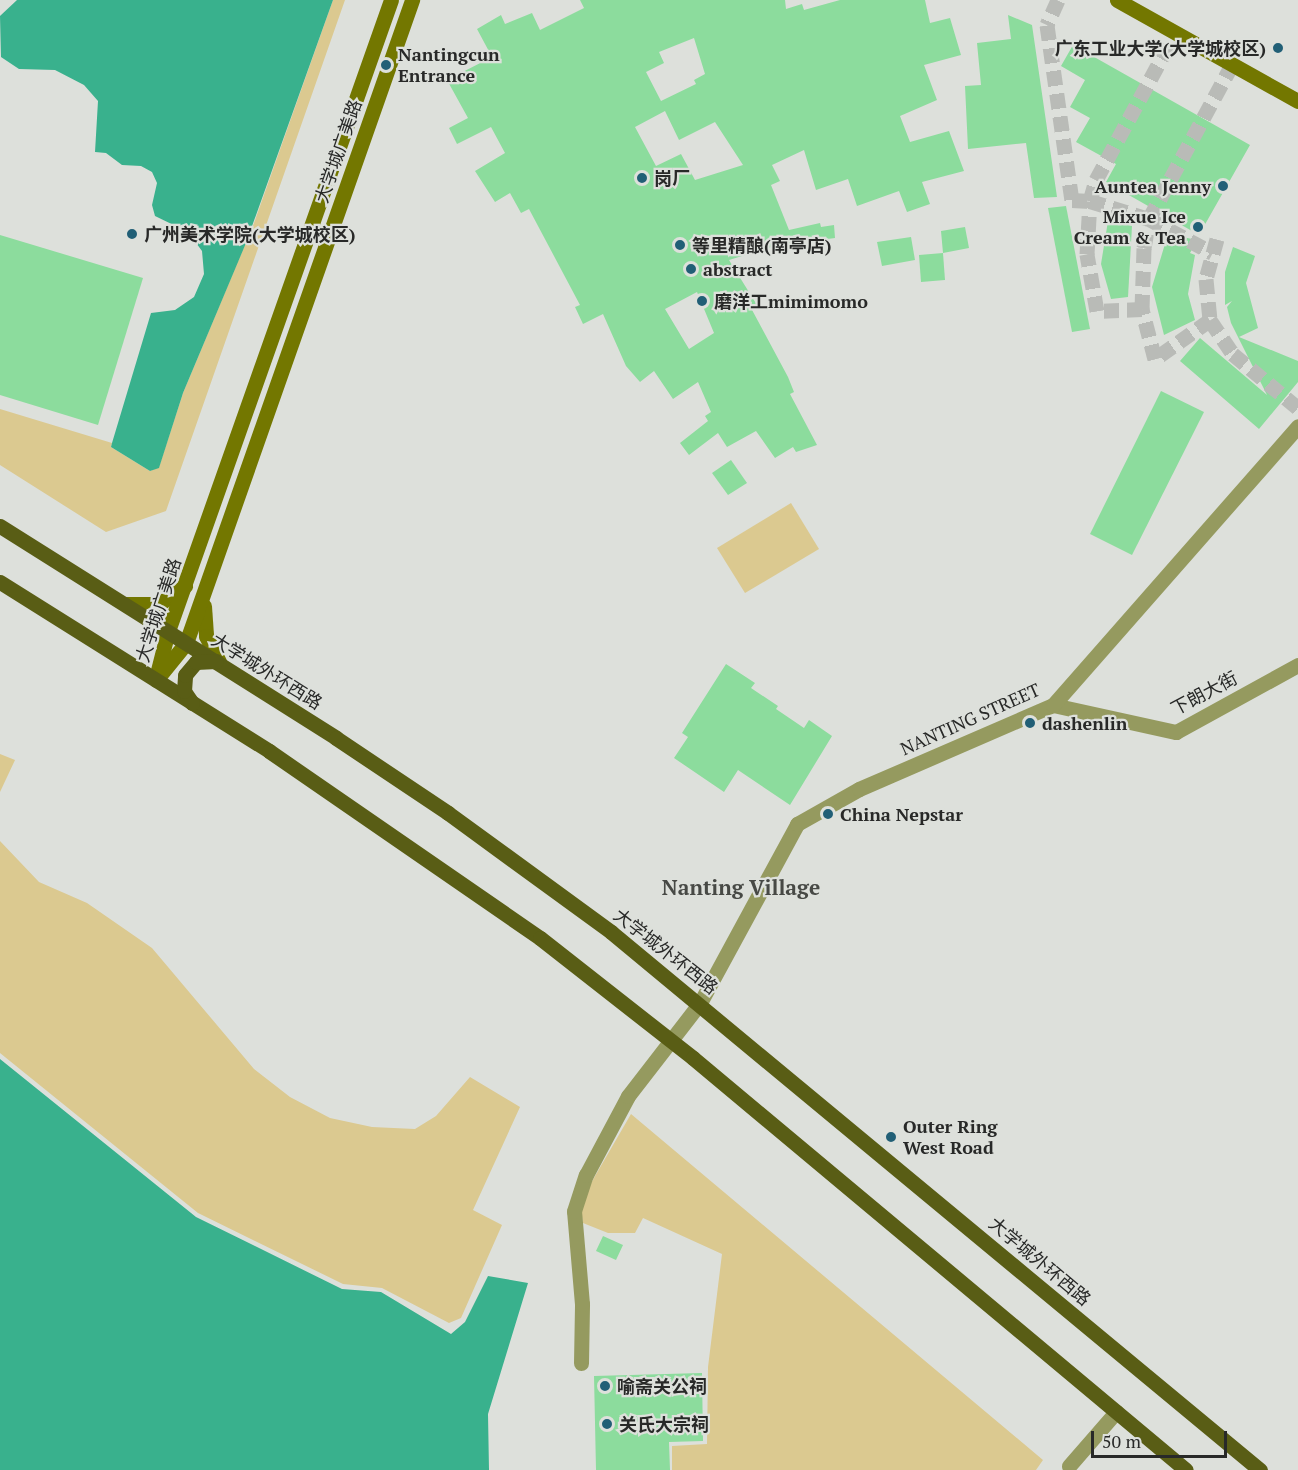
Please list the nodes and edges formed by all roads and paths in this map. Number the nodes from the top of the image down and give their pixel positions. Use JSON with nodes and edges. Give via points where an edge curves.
{"nodes":[{"id":1,"x":391,"y":0,"type":"edge"},
{"id":2,"x":412,"y":0,"type":"edge"},
{"id":3,"x":1117,"y":0,"type":"edge"},
{"id":4,"x":1298,"y":101,"type":"edge"},
{"id":5,"x":1298,"y":426,"type":"edge"},
{"id":6,"x":0,"y":526,"type":"edge"},
{"id":7,"x":0,"y":582,"type":"edge"},
{"id":8,"x":186,"y":583,"type":"junction"},
{"id":9,"x":205,"y":590,"type":"junction"},
{"id":10,"x":124,"y":604,"type":"junction"},
{"id":11,"x":168,"y":631,"type":"junction"},
{"id":12,"x":186,"y":643,"type":"junction"},
{"id":13,"x":219,"y":662,"type":"junction"},
{"id":14,"x":1298,"y":665,"type":"edge"},
{"id":15,"x":156,"y":680,"type":"junction"},
{"id":16,"x":193,"y":704,"type":"junction"},
{"id":17,"x":1053,"y":705,"type":"junction"},
{"id":18,"x":700,"y":1003,"type":"junction"},
{"id":19,"x":673,"y":1042,"type":"junction"},
{"id":20,"x":581,"y":1363,"type":"dead end"},
{"id":21,"x":1116,"y":1412,"type":"junction"},
{"id":22,"x":1069,"y":1466,"type":"dead end"},
{"id":23,"x":1186,"y":1470,"type":"edge"},
{"id":24,"x":1260,"y":1470,"type":"edge"}],
"edges":[{"from":1,"to":8,"type":"main road","name":"大学城广美路"},
{"from":2,"to":9,"type":"main road","name":"大学城广美路"},
{"from":3,"to":4,"type":"main road"},
{"from":5,"to":17,"type":"street","name":"NANTING STREET"},
{"from":6,"to":10,"type":"main road","name":"大学城外环西路"},
{"from":7,"to":15,"type":"main road"},
{"from":8,"to":10,"type":"main road","via":[[174,597],[159,604]]},
{"from":8,"to":11,"type":"main road","name":"大学城广美路"},
{"from":9,"to":12,"type":"main road","name":"大学城广美路"},
{"from":9,"to":13,"type":"main road","via":[[206,636]]},
{"from":10,"to":11,"type":"main road","name":"大学城外环西路"},
{"from":11,"to":12,"type":"main road","name":"大学城外环西路"},
{"from":11,"to":15,"type":"main road","name":"大学城广美路"},
{"from":12,"to":13,"type":"main road","name":"大学城外环西路"},
{"from":12,"to":15,"type":"main road","name":"大学城广美路"},
{"from":13,"to":16,"type":"main road","via":[[196,663],[185,675],[184,691]]},
{"from":13,"to":18,"type":"main road","name":"大学城外环西路","via":[[448,813]]},
{"from":14,"to":17,"type":"street","name":"下朗大街","via":[[1176,732]]},
{"from":15,"to":16,"type":"main road"},
{"from":16,"to":19,"type":"main road","via":[[420,852],[540,938]]},
{"from":17,"to":18,"type":"street","name":"NANTING STREET","via":[[859,789],[797,824]]},
{"from":18,"to":19,"type":"street","name":"NANTING STREET"},
{"from":18,"to":24,"type":"main road","name":"大学城外环西路"},
{"from":19,"to":20,"type":"street","name":"NANTING STREET","via":[[628,1096],[585,1176],[574,1211],[582,1304]]},
{"from":19,"to":21,"type":"main road"},
{"from":21,"to":22,"type":"street"},
{"from":21,"to":23,"type":"main road"}]}
